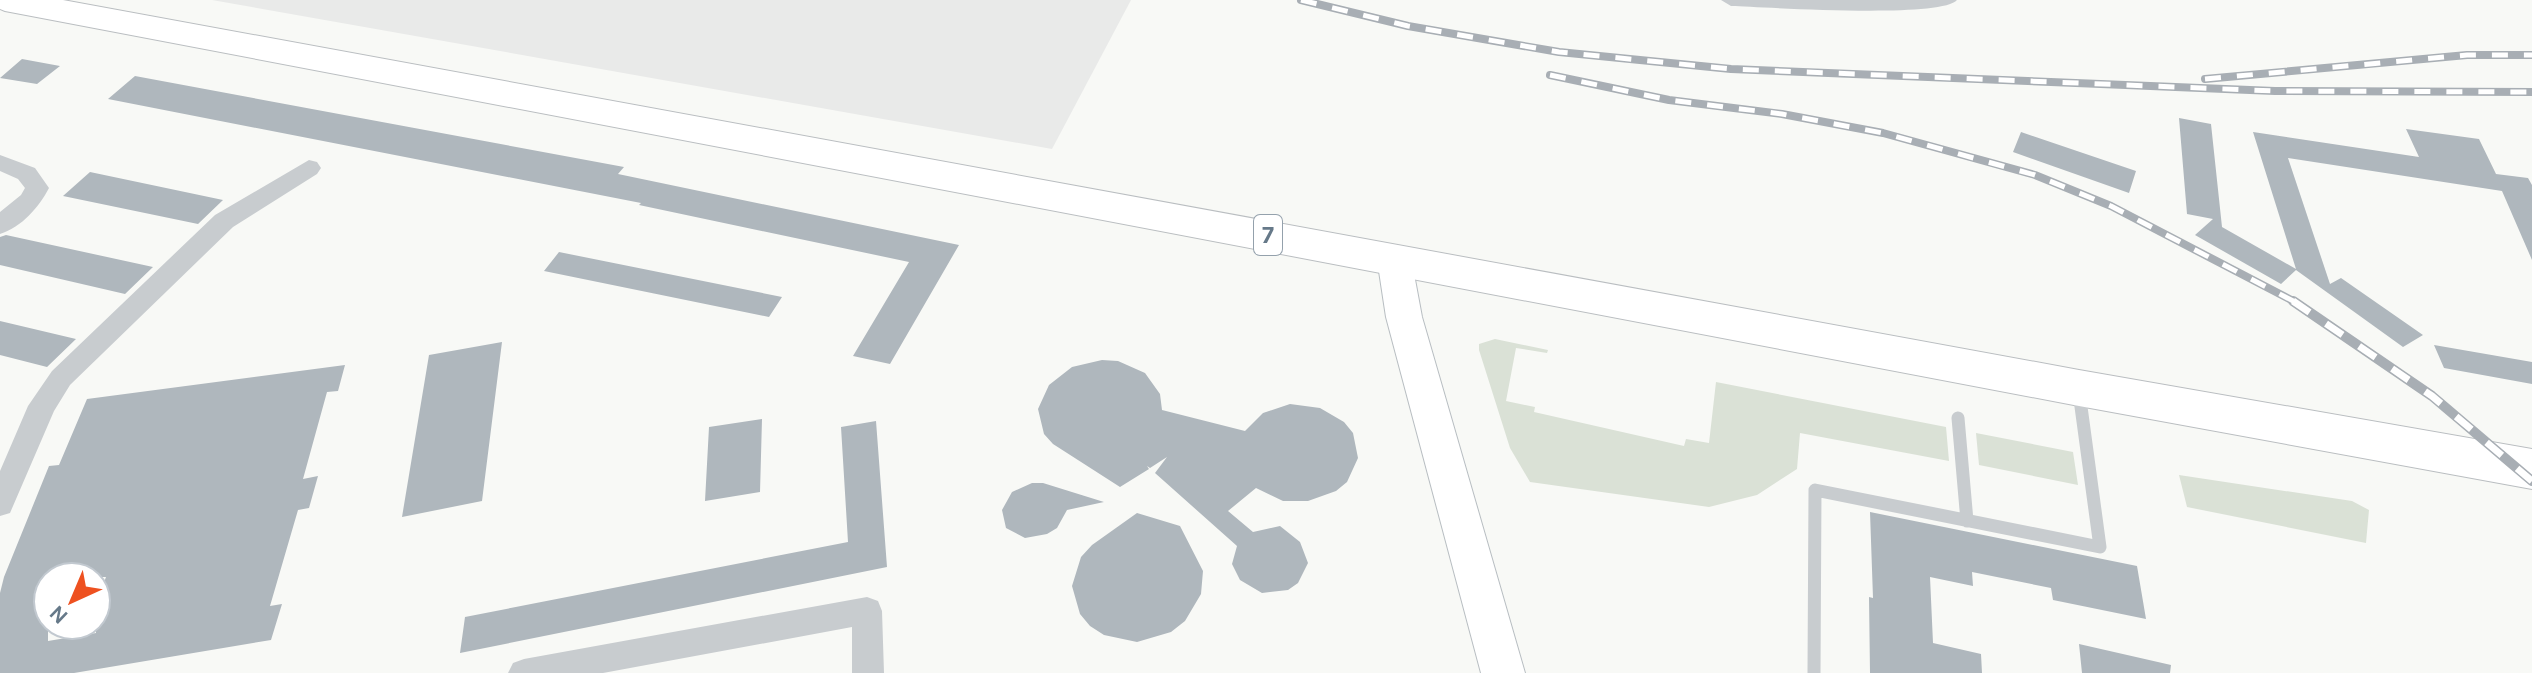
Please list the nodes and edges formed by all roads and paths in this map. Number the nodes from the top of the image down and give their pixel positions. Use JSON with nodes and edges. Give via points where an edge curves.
{"nodes":[{"id":1,"x":5,"y":0,"type":"edge"},
{"id":2,"x":1731,"y":0,"type":"edge"},
{"id":3,"x":1947,"y":0,"type":"edge"},
{"id":4,"x":0,"y":163,"type":"edge"},
{"id":5,"x":309,"y":168,"type":"dead end"},
{"id":6,"x":0,"y":225,"type":"edge"},
{"id":7,"x":1394,"y":258,"type":"junction"},
{"id":8,"x":2079,"y":388,"type":"junction"},
{"id":9,"x":1958,"y":418,"type":"dead end"},
{"id":10,"x":2532,"y":469,"type":"edge"},
{"id":11,"x":0,"y":504,"type":"edge"},
{"id":12,"x":1967,"y":521,"type":"junction"},
{"id":13,"x":1503,"y":672,"type":"edge"},
{"id":14,"x":524,"y":673,"type":"edge"},
{"id":15,"x":868,"y":673,"type":"edge"},
{"id":16,"x":1814,"y":673,"type":"edge"}],
"edges":[{"from":1,"to":7,"type":"highway","number":"7"},
{"from":2,"to":3,"type":"street","via":[[1910,5]]},
{"from":4,"to":6,"type":"street","via":[[20,168],[37,188],[30,201]]},
{"from":5,"to":11,"type":"street","via":[[224,221],[61,378],[42,406]]},
{"from":7,"to":8,"type":"highway","number":"7"},
{"from":7,"to":13,"type":"street","via":[[1404,317]]},
{"from":8,"to":10,"type":"highway","number":"7"},
{"from":8,"to":12,"type":"lane","via":[[2100,547]]},
{"from":9,"to":12,"type":"lane"},
{"from":12,"to":16,"type":"lane","via":[[1815,490]]},
{"from":14,"to":15,"type":"street","via":[[867,611]]}]}
